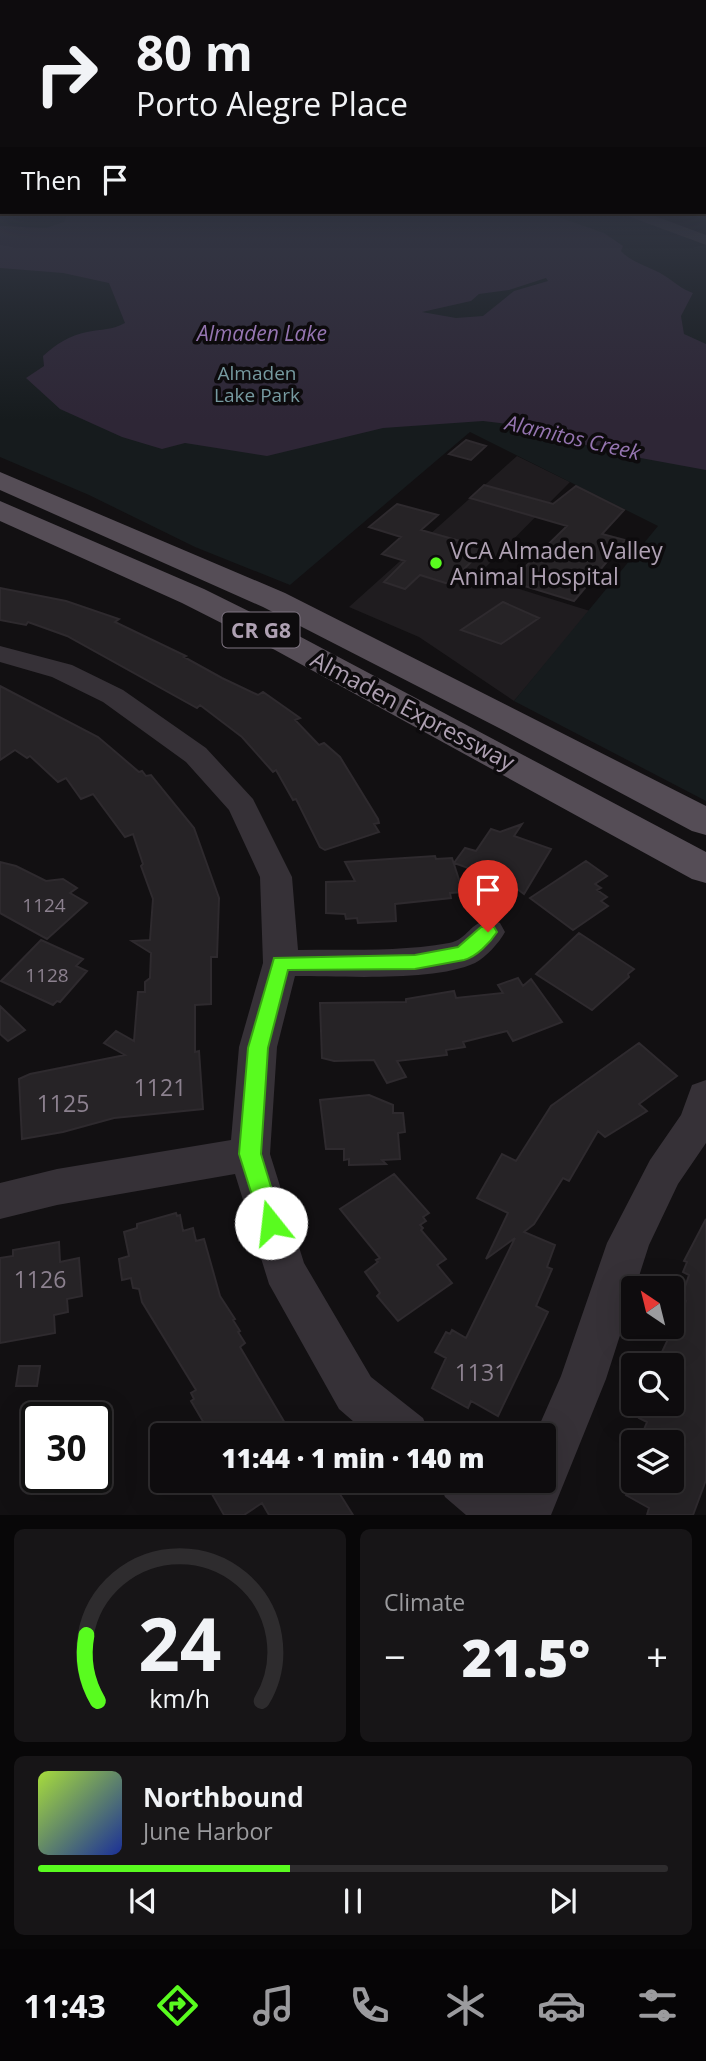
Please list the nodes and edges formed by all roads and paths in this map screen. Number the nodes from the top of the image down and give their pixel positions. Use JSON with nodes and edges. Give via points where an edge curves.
{"nodes":[{"id":1,"x":0,"y":487,"type":"edge"},
{"id":2,"x":0,"y":654,"type":"edge"},
{"id":3,"x":706,"y":822,"type":"edge"},
{"id":4,"x":706,"y":869,"type":"edge"},
{"id":5,"x":488,"y":932,"type":"dead end"},
{"id":6,"x":281,"y":963,"type":"junction"},
{"id":7,"x":706,"y":1096,"type":"edge"},
{"id":8,"x":250,"y":1154,"type":"junction"},
{"id":9,"x":0,"y":1201,"type":"edge"},
{"id":10,"x":391,"y":1423,"type":"edge"},
{"id":11,"x":556,"y":1443,"type":"edge"},
{"id":12,"x":478,"y":1493,"type":"edge"},
{"id":13,"x":535,"y":1493,"type":"edge"},
{"id":14,"x":504,"y":1515,"type":"edge"},
{"id":15,"x":526,"y":1515,"type":"edge"}],
"edges":[{"from":1,"to":3,"type":"main road","name":"Almaden Expressway","number":"CR G8","via":[[274,600]]},
{"from":1,"to":4,"type":"main road","name":"Almaden Expressway","number":"CR G8","via":[[193,596]]},
{"from":2,"to":6,"type":"street","via":[[62,671],[113,696],[196,755],[242,806],[276,877]]},
{"from":5,"to":6,"type":"street","via":[[464,953],[415,962]]},
{"from":6,"to":8,"type":"street","via":[[258,1048]]},
{"from":7,"to":11,"type":"street","via":[[699,1121],[664,1172],[628,1243],[583,1379]]},
{"from":8,"to":9,"type":"street","via":[[57,1186]]},
{"from":8,"to":10,"type":"street","via":[[285,1270],[355,1393]]},
{"from":12,"to":14,"type":"street"},
{"from":13,"to":15,"type":"street"}]}
